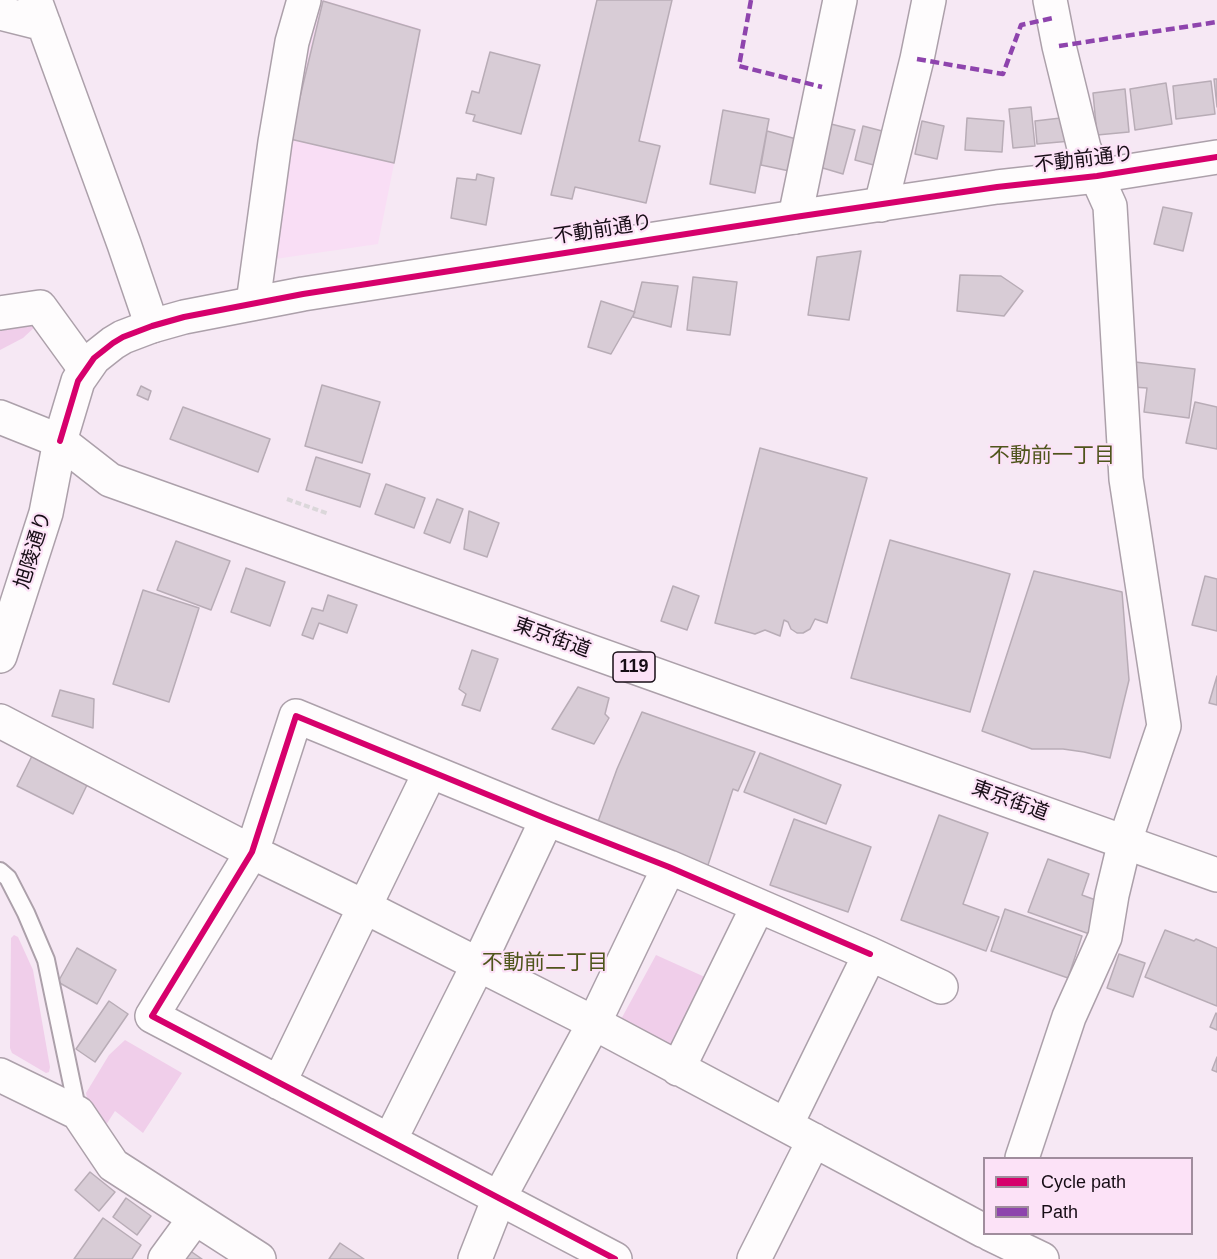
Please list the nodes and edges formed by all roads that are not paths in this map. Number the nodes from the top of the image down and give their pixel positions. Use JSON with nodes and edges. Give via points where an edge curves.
{"nodes":[{"id":1,"x":304,"y":0,"type":"edge"},
{"id":2,"x":840,"y":0,"type":"edge"},
{"id":3,"x":929,"y":0,"type":"edge"},
{"id":4,"x":1050,"y":0,"type":"edge"},
{"id":5,"x":39,"y":12,"type":"edge"},
{"id":6,"x":0,"y":13,"type":"edge"},
{"id":7,"x":1217,"y":157,"type":"edge"},
{"id":8,"x":1097,"y":176,"type":"junction"},
{"id":9,"x":881,"y":205,"type":"junction"},
{"id":10,"x":795,"y":217,"type":"junction"},
{"id":11,"x":253,"y":303,"type":"junction"},
{"id":12,"x":0,"y":313,"type":"edge"},
{"id":13,"x":152,"y":326,"type":"junction"},
{"id":14,"x":85,"y":369,"type":"junction"},
{"id":15,"x":0,"y":417,"type":"edge"},
{"id":16,"x":60,"y":441,"type":"junction"},
{"id":17,"x":0,"y":656,"type":"edge"},
{"id":18,"x":0,"y":721,"type":"edge"},
{"id":19,"x":430,"y":772,"type":"junction"},
{"id":20,"x":547,"y":819,"type":"junction"},
{"id":21,"x":1125,"y":841,"type":"junction"},
{"id":22,"x":252,"y":852,"type":"junction"},
{"id":23,"x":669,"y":867,"type":"junction"},
{"id":24,"x":0,"y":871,"type":"edge"},
{"id":25,"x":1217,"y":875,"type":"edge"},
{"id":26,"x":758,"y":906,"type":"junction"},
{"id":27,"x":365,"y":907,"type":"junction"},
{"id":28,"x":870,"y":954,"type":"junction"},
{"id":29,"x":478,"y":965,"type":"junction"},
{"id":30,"x":941,"y":987,"type":"dead end"},
{"id":31,"x":594,"y":1023,"type":"junction"},
{"id":32,"x":678,"y":1068,"type":"junction"},
{"id":33,"x":0,"y":1075,"type":"edge"},
{"id":34,"x":279,"y":1083,"type":"junction"},
{"id":35,"x":78,"y":1113,"type":"junction"},
{"id":36,"x":800,"y":1133,"type":"junction"},
{"id":37,"x":390,"y":1140,"type":"junction"},
{"id":38,"x":1022,"y":1157,"type":"edge"},
{"id":39,"x":499,"y":1198,"type":"junction"},
{"id":40,"x":195,"y":1218,"type":"junction"},
{"id":41,"x":983,"y":1229,"type":"edge"},
{"id":42,"x":994,"y":1235,"type":"edge"},
{"id":43,"x":165,"y":1259,"type":"edge"},
{"id":44,"x":259,"y":1259,"type":"edge"},
{"id":45,"x":475,"y":1259,"type":"edge"},
{"id":46,"x":615,"y":1259,"type":"edge"},
{"id":47,"x":754,"y":1259,"type":"edge"},
{"id":48,"x":1042,"y":1259,"type":"edge"}],
"edges":[{"from":1,"to":11,"type":"main road","via":[[276,131]]},
{"from":2,"to":10,"type":"main road"},
{"from":3,"to":9,"type":"main road"},
{"from":4,"to":8,"type":"main road","via":[[1084,148]]},
{"from":5,"to":6,"type":"main road"},
{"from":5,"to":13,"type":"main road"},
{"from":7,"to":8,"type":"main road","name":"不動前通り"},
{"from":8,"to":9,"type":"main road","name":"不動前通り"},
{"from":8,"to":21,"type":"main road","via":[[1110,206],[1126,479],[1164,726]]},
{"from":9,"to":10,"type":"main road","name":"不動前通り"},
{"from":10,"to":11,"type":"main road","name":"不動前通り"},
{"from":11,"to":13,"type":"main road","name":"不動前通り"},
{"from":12,"to":14,"type":"main road","via":[[40,307]]},
{"from":13,"to":14,"type":"main road","name":"不動前通り","via":[[113,343]]},
{"from":14,"to":16,"type":"main road","name":"不動前通り"},
{"from":15,"to":16,"type":"main road","name":"東京街道","number":"119"},
{"from":16,"to":17,"type":"main road","name":"旭陵通り","via":[[46,513]]},
{"from":16,"to":21,"type":"main road","name":"東京街道","number":"119","via":[[110,480]]},
{"from":18,"to":22,"type":"main road"},
{"from":19,"to":20,"type":"main road"},
{"from":19,"to":22,"type":"main road","via":[[296,716]]},
{"from":19,"to":27,"type":"main road"},
{"from":20,"to":23,"type":"main road"},
{"from":20,"to":29,"type":"main road"},
{"from":21,"to":25,"type":"main road","name":"東京街道","number":"119"},
{"from":21,"to":38,"type":"main road","via":[[1105,937],[1069,1017]]},
{"from":22,"to":27,"type":"main road"},
{"from":22,"to":34,"type":"main road","via":[[152,1016]]},
{"from":23,"to":26,"type":"main road"},
{"from":23,"to":31,"type":"main road"},
{"from":24,"to":35,"type":"lane","via":[[8,878],[46,960]]},
{"from":26,"to":28,"type":"main road"},
{"from":26,"to":32,"type":"main road"},
{"from":27,"to":29,"type":"main road"},
{"from":27,"to":34,"type":"main road"},
{"from":28,"to":30,"type":"main road"},
{"from":28,"to":36,"type":"main road"},
{"from":29,"to":31,"type":"main road"},
{"from":29,"to":37,"type":"main road"},
{"from":31,"to":32,"type":"main road"},
{"from":31,"to":39,"type":"main road"},
{"from":32,"to":36,"type":"main road"},
{"from":33,"to":35,"type":"main road"},
{"from":34,"to":37,"type":"main road"},
{"from":35,"to":40,"type":"main road","via":[[113,1165]]},
{"from":36,"to":41,"type":"main road"},
{"from":36,"to":47,"type":"main road"},
{"from":37,"to":39,"type":"main road"},
{"from":39,"to":45,"type":"main road"},
{"from":39,"to":46,"type":"main road"},
{"from":40,"to":43,"type":"main road"},
{"from":40,"to":44,"type":"main road"},
{"from":42,"to":48,"type":"main road"}]}
